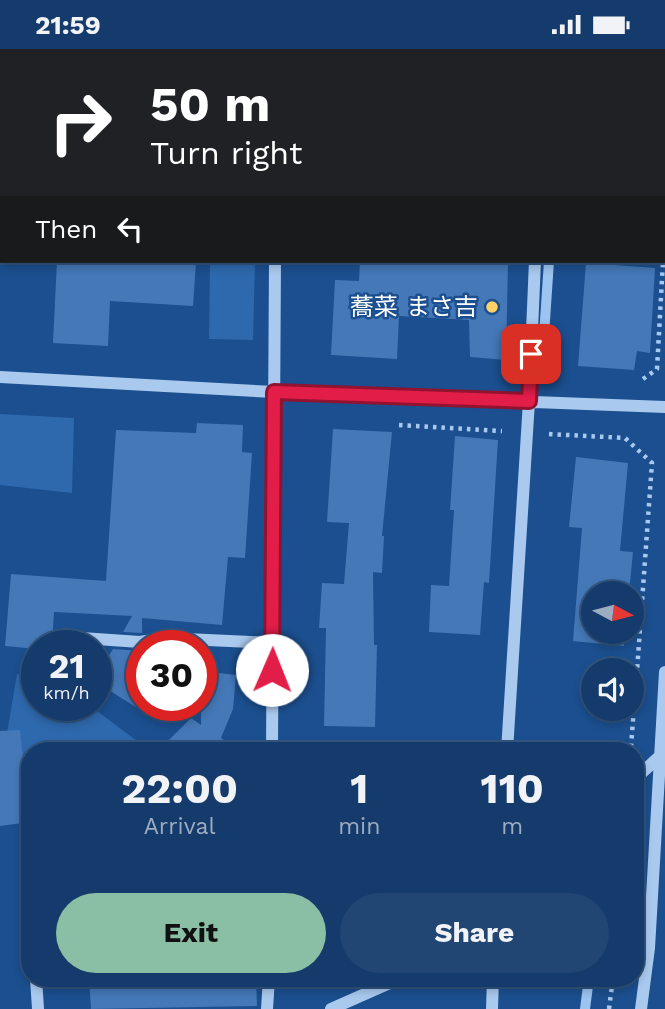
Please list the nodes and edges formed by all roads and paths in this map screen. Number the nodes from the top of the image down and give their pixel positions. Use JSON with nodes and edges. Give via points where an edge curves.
{"nodes":[{"id":1,"x":275,"y":263,"type":"edge"},
{"id":2,"x":535,"y":263,"type":"edge"},
{"id":3,"x":663,"y":263,"type":"edge"},
{"id":4,"x":0,"y":377,"type":"edge"},
{"id":5,"x":640,"y":382,"type":"dead end"},
{"id":6,"x":274,"y":392,"type":"junction"},
{"id":7,"x":529,"y":401,"type":"junction"},
{"id":8,"x":665,"y":407,"type":"edge"},
{"id":9,"x":389,"y":425,"type":"dead end"},
{"id":10,"x":514,"y":432,"type":"dead end"},
{"id":11,"x":542,"y":433,"type":"dead end"},
{"id":12,"x":112,"y":640,"type":"edge"},
{"id":13,"x":273,"y":643,"type":"junction"},
{"id":14,"x":665,"y":672,"type":"edge"},
{"id":15,"x":664,"y":695,"type":"edge"},
{"id":16,"x":272,"y":742,"type":"edge"},
{"id":17,"x":508,"y":742,"type":"edge"},
{"id":18,"x":632,"y":742,"type":"edge"},
{"id":19,"x":660,"y":756,"type":"junction"},
{"id":20,"x":644,"y":771,"type":"edge"},
{"id":21,"x":644,"y":986,"type":"edge"},
{"id":22,"x":37,"y":987,"type":"edge"},
{"id":23,"x":268,"y":987,"type":"edge"},
{"id":24,"x":381,"y":987,"type":"edge"},
{"id":25,"x":493,"y":987,"type":"edge"},
{"id":26,"x":612,"y":987,"type":"edge"},
{"id":27,"x":644,"y":987,"type":"edge"},
{"id":28,"x":38,"y":1009,"type":"edge"},
{"id":29,"x":268,"y":1009,"type":"edge"},
{"id":30,"x":331,"y":1009,"type":"edge"},
{"id":31,"x":492,"y":1009,"type":"edge"},
{"id":32,"x":609,"y":1009,"type":"edge"},
{"id":33,"x":641,"y":1009,"type":"edge"}],
"edges":[{"from":1,"to":6,"type":"street"},
{"from":2,"to":7,"type":"street"},
{"from":3,"to":5,"type":"path","via":[[657,369]]},
{"from":4,"to":6,"type":"street"},
{"from":6,"to":7,"type":"street"},
{"from":6,"to":13,"type":"street"},
{"from":7,"to":8,"type":"street"},
{"from":7,"to":17,"type":"street"},
{"from":9,"to":10,"type":"path"},
{"from":11,"to":18,"type":"path","via":[[625,438],[652,463]]},
{"from":12,"to":13,"type":"street"},
{"from":13,"to":16,"type":"street"},
{"from":14,"to":15,"type":"street"},
{"from":15,"to":19,"type":"street"},
{"from":19,"to":20,"type":"street"},
{"from":19,"to":21,"type":"street"},
{"from":22,"to":28,"type":"street"},
{"from":23,"to":29,"type":"street"},
{"from":24,"to":30,"type":"street"},
{"from":25,"to":31,"type":"street"},
{"from":26,"to":32,"type":"path"},
{"from":27,"to":33,"type":"street"}]}
